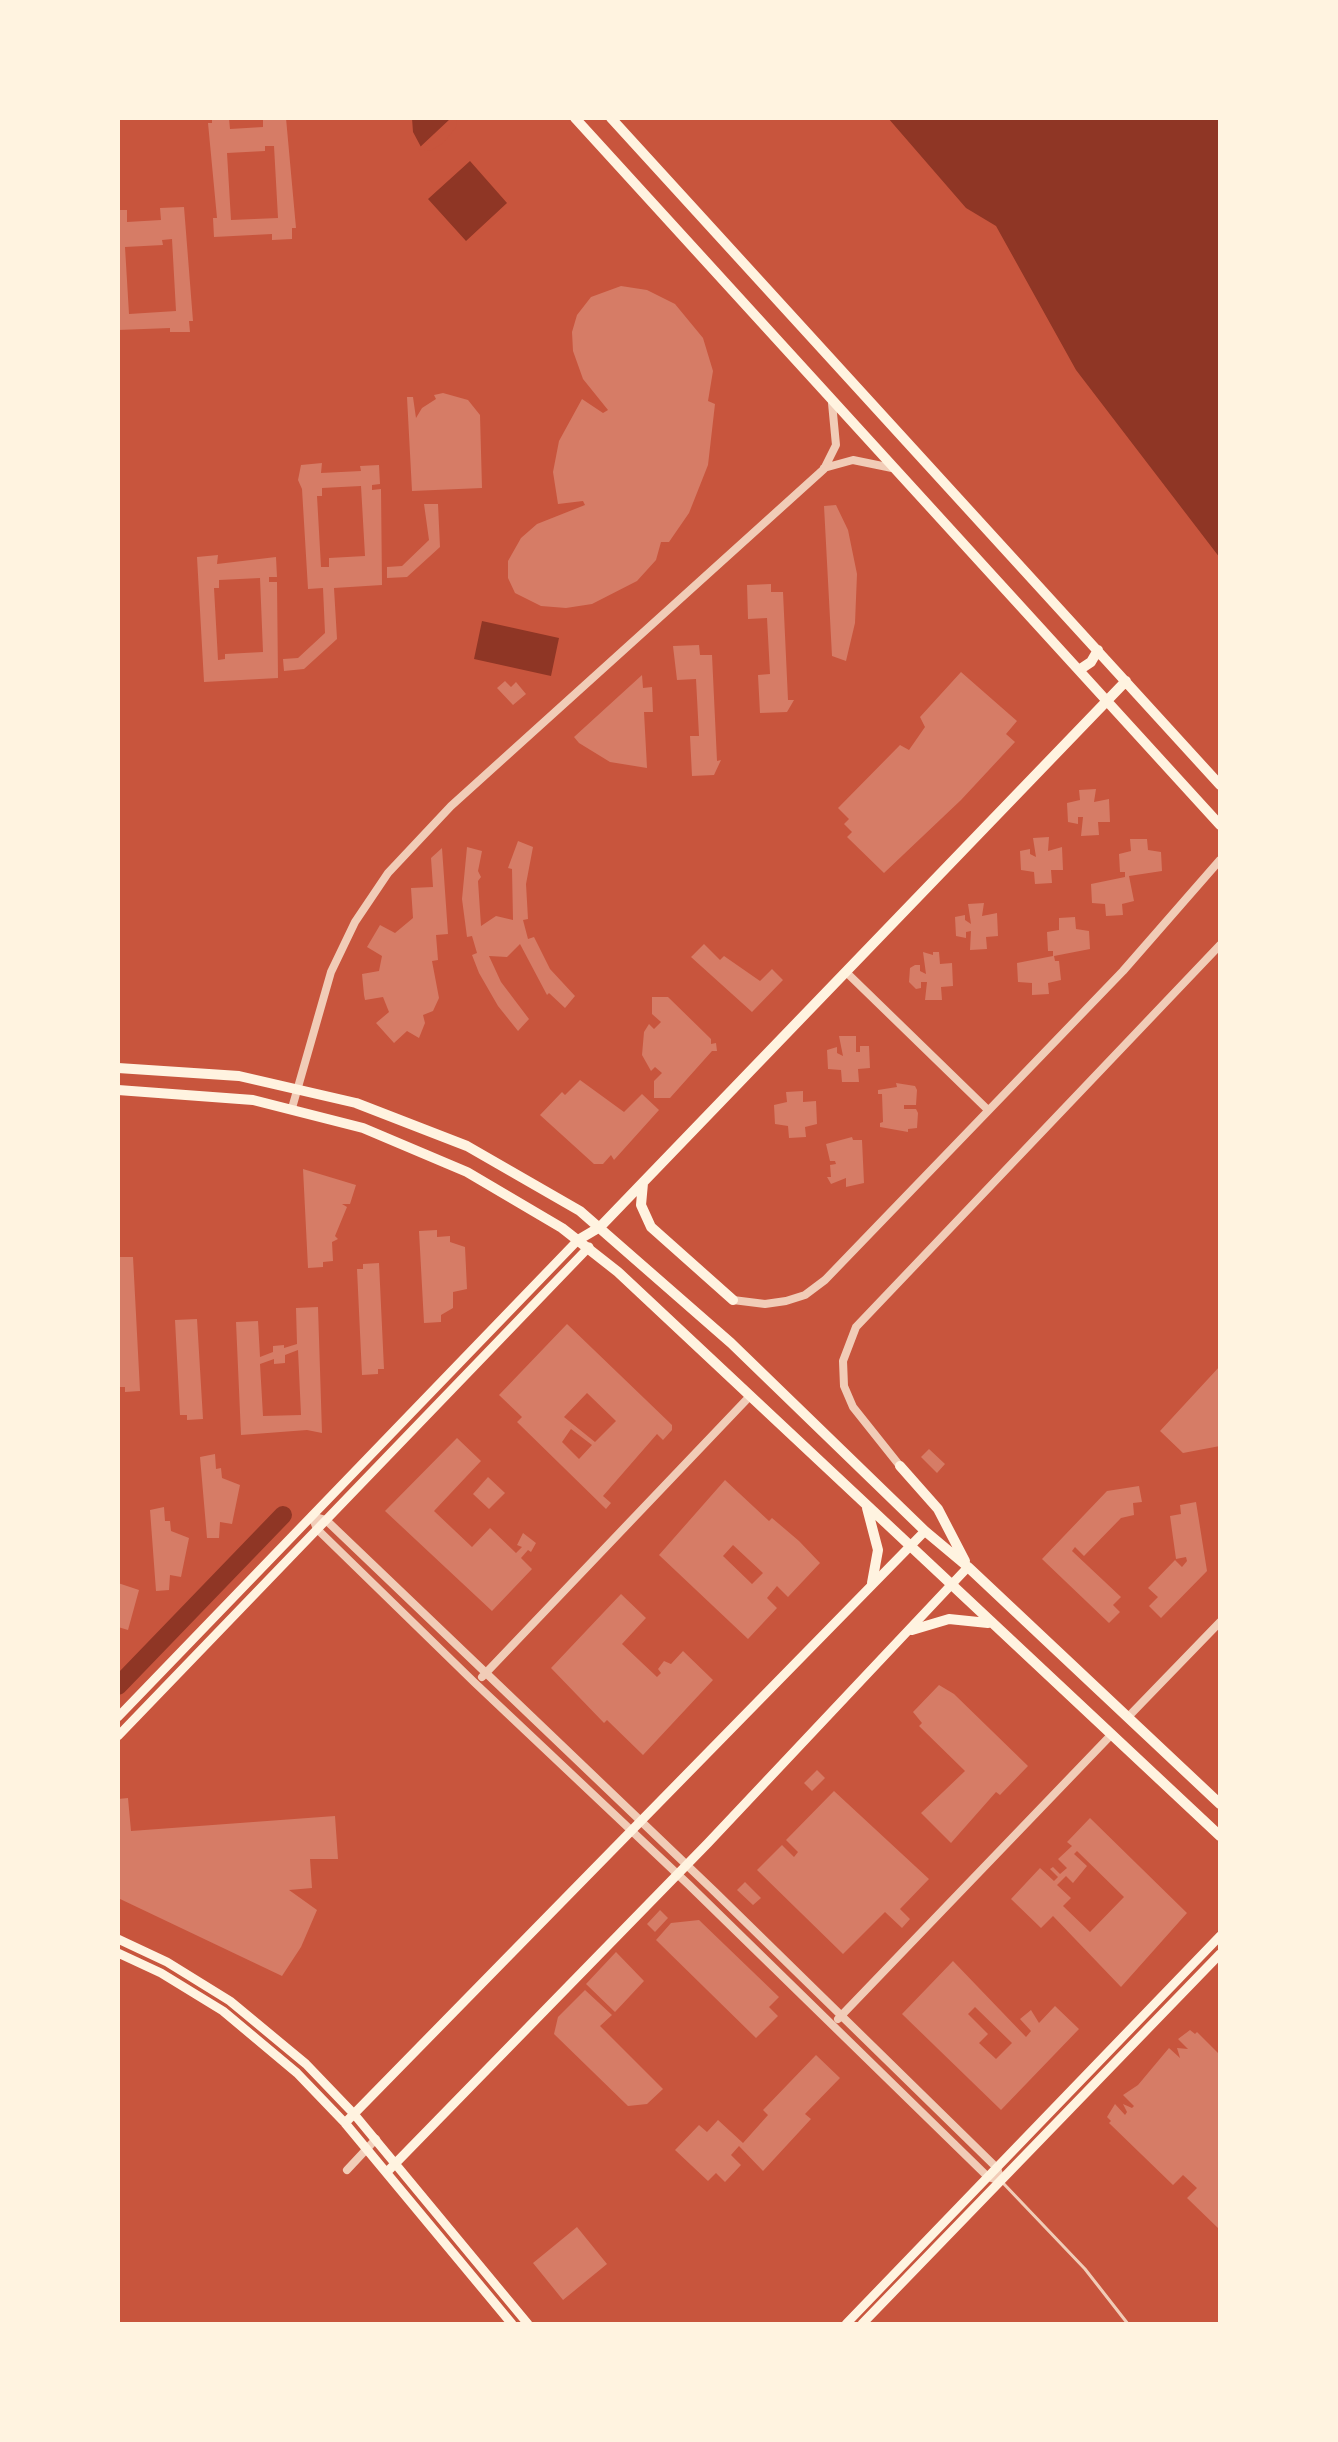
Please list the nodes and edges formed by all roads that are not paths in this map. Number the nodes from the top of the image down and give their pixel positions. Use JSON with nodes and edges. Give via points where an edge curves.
{"nodes":[{"id":1,"x":575,"y":118,"type":"edge"},
{"id":2,"x":611,"y":118,"type":"edge"},
{"id":3,"x":832,"y":403,"type":"junction"},
{"id":4,"x":892,"y":468,"type":"junction"},
{"id":5,"x":824,"y":469,"type":"junction"},
{"id":6,"x":1098,"y":650,"type":"junction"},
{"id":7,"x":1079,"y":670,"type":"junction"},
{"id":8,"x":1126,"y":681,"type":"junction"},
{"id":9,"x":1107,"y":700,"type":"junction"},
{"id":10,"x":1220,"y":785,"type":"edge"},
{"id":11,"x":1219,"y":826,"type":"edge"},
{"id":12,"x":1220,"y":860,"type":"edge"},
{"id":13,"x":1220,"y":945,"type":"edge"},
{"id":14,"x":846,"y":972,"type":"junction"},
{"id":15,"x":118,"y":1068,"type":"edge"},
{"id":16,"x":220,"y":1074,"type":"junction"},
{"id":17,"x":297,"y":1087,"type":"junction"},
{"id":18,"x":118,"y":1090,"type":"edge"},
{"id":19,"x":219,"y":1095,"type":"junction"},
{"id":20,"x":292,"y":1108,"type":"junction"},
{"id":21,"x":988,"y":1110,"type":"junction"},
{"id":22,"x":643,"y":1182,"type":"junction"},
{"id":23,"x":600,"y":1227,"type":"junction"},
{"id":24,"x":578,"y":1240,"type":"junction"},
{"id":25,"x":589,"y":1247,"type":"junction"},
{"id":26,"x":733,"y":1300,"type":"joint"},
{"id":27,"x":750,"y":1396,"type":"junction"},
{"id":28,"x":900,"y":1466,"type":"joint"},
{"id":29,"x":867,"y":1506,"type":"junction"},
{"id":30,"x":312,"y":1516,"type":"junction"},
{"id":31,"x":326,"y":1520,"type":"junction"},
{"id":32,"x":317,"y":1529,"type":"junction"},
{"id":33,"x":925,"y":1531,"type":"junction"},
{"id":34,"x":910,"y":1547,"type":"junction"},
{"id":35,"x":968,"y":1567,"type":"junction"},
{"id":36,"x":872,"y":1583,"type":"junction"},
{"id":37,"x":951,"y":1586,"type":"junction"},
{"id":38,"x":1220,"y":1622,"type":"edge"},
{"id":39,"x":993,"y":1626,"type":"junction"},
{"id":40,"x":912,"y":1630,"type":"junction"},
{"id":41,"x":484,"y":1674,"type":"junction"},
{"id":42,"x":475,"y":1683,"type":"junction"},
{"id":43,"x":118,"y":1717,"type":"edge"},
{"id":44,"x":1128,"y":1717,"type":"junction"},
{"id":45,"x":1112,"y":1734,"type":"junction"},
{"id":46,"x":118,"y":1736,"type":"edge"},
{"id":47,"x":1220,"y":1804,"type":"edge"},
{"id":48,"x":641,"y":1822,"type":"junction"},
{"id":49,"x":632,"y":1832,"type":"junction"},
{"id":50,"x":1220,"y":1836,"type":"edge"},
{"id":51,"x":687,"y":1865,"type":"junction"},
{"id":52,"x":678,"y":1874,"type":"junction"},
{"id":53,"x":1220,"y":1936,"type":"edge"},
{"id":54,"x":118,"y":1939,"type":"edge"},
{"id":55,"x":118,"y":1953,"type":"edge"},
{"id":56,"x":1220,"y":1954,"type":"edge"},
{"id":57,"x":841,"y":2016,"type":"junction"},
{"id":58,"x":832,"y":2025,"type":"junction"},
{"id":59,"x":354,"y":2114,"type":"junction"},
{"id":60,"x":345,"y":2123,"type":"junction"},
{"id":61,"x":376,"y":2139,"type":"junction"},
{"id":62,"x":367,"y":2149,"type":"junction"},
{"id":63,"x":396,"y":2163,"type":"junction"},
{"id":64,"x":997,"y":2168,"type":"junction"},
{"id":65,"x":347,"y":2170,"type":"dead end"},
{"id":66,"x":387,"y":2172,"type":"junction"},
{"id":67,"x":988,"y":2177,"type":"junction"},
{"id":68,"x":1001,"y":2181,"type":"junction"},
{"id":69,"x":512,"y":2324,"type":"edge"},
{"id":70,"x":528,"y":2324,"type":"edge"},
{"id":71,"x":846,"y":2324,"type":"edge"},
{"id":72,"x":862,"y":2324,"type":"edge"},
{"id":73,"x":1128,"y":2324,"type":"edge"}],
"edges":[{"from":1,"to":3,"type":"main road"},
{"from":2,"to":6,"type":"main road"},
{"from":3,"to":4,"type":"main road"},
{"from":3,"to":5,"type":"street","via":[[836,445]]},
{"from":4,"to":5,"type":"street","via":[[853,460]]},
{"from":4,"to":7,"type":"main road"},
{"from":5,"to":17,"type":"street","via":[[404,853],[364,906],[339,954]]},
{"from":6,"to":7,"type":"main road"},
{"from":6,"to":8,"type":"main road"},
{"from":7,"to":9,"type":"main road"},
{"from":8,"to":9,"type":"main road"},
{"from":8,"to":10,"type":"main road"},
{"from":9,"to":11,"type":"main road"},
{"from":9,"to":14,"type":"main road"},
{"from":12,"to":21,"type":"street","via":[[1159,932]]},
{"from":13,"to":28,"type":"street","via":[[856,1327],[843,1361],[844,1386],[853,1407]]},
{"from":14,"to":21,"type":"street"},
{"from":14,"to":22,"type":"main road"},
{"from":15,"to":16,"type":"main road"},
{"from":16,"to":17,"type":"main road"},
{"from":16,"to":19,"type":"main road"},
{"from":17,"to":20,"type":"street"},
{"from":17,"to":23,"type":"main road","via":[[370,1107],[467,1146]]},
{"from":18,"to":19,"type":"main road"},
{"from":19,"to":20,"type":"main road"},
{"from":20,"to":24,"type":"main road","via":[[432,1155],[492,1185]]},
{"from":21,"to":26,"type":"street","via":[[813,1290],[776,1304]]},
{"from":22,"to":23,"type":"main road"},
{"from":22,"to":26,"type":"main road","via":[[641,1205],[651,1227]]},
{"from":23,"to":24,"type":"main road"},
{"from":23,"to":25,"type":"main road"},
{"from":23,"to":33,"type":"main road"},
{"from":24,"to":25,"type":"main road"},
{"from":24,"to":30,"type":"main road"},
{"from":25,"to":27,"type":"main road"},
{"from":25,"to":31,"type":"main road"},
{"from":27,"to":29,"type":"main road"},
{"from":27,"to":41,"type":"street"},
{"from":28,"to":35,"type":"main road","via":[[938,1509]]},
{"from":29,"to":34,"type":"main road"},
{"from":29,"to":36,"type":"main road","via":[[878,1550]]},
{"from":30,"to":31,"type":"street"},
{"from":30,"to":32,"type":"street"},
{"from":30,"to":43,"type":"main road"},
{"from":31,"to":32,"type":"main road"},
{"from":31,"to":41,"type":"street"},
{"from":32,"to":42,"type":"street"},
{"from":32,"to":46,"type":"main road"},
{"from":33,"to":34,"type":"main road"},
{"from":33,"to":35,"type":"main road"},
{"from":34,"to":36,"type":"main road"},
{"from":34,"to":37,"type":"main road"},
{"from":35,"to":37,"type":"main road"},
{"from":35,"to":44,"type":"main road"},
{"from":36,"to":48,"type":"main road"},
{"from":37,"to":39,"type":"main road"},
{"from":37,"to":40,"type":"main road"},
{"from":38,"to":44,"type":"street"},
{"from":39,"to":40,"type":"main road","via":[[949,1619]]},
{"from":39,"to":45,"type":"main road"},
{"from":40,"to":51,"type":"main road"},
{"from":41,"to":42,"type":"street"},
{"from":41,"to":48,"type":"street"},
{"from":42,"to":49,"type":"street"},
{"from":44,"to":47,"type":"main road"},
{"from":45,"to":50,"type":"main road"},
{"from":45,"to":57,"type":"street"},
{"from":48,"to":49,"type":"main road"},
{"from":48,"to":51,"type":"street"},
{"from":49,"to":52,"type":"street"},
{"from":49,"to":59,"type":"main road"},
{"from":51,"to":52,"type":"main road"},
{"from":51,"to":57,"type":"street"},
{"from":52,"to":58,"type":"street"},
{"from":52,"to":63,"type":"main road"},
{"from":53,"to":64,"type":"main road"},
{"from":54,"to":59,"type":"main road","via":[[167,1962],[250,2014]]},
{"from":55,"to":60,"type":"main road","via":[[161,1973],[242,2025]]},
{"from":56,"to":68,"type":"main road"},
{"from":57,"to":58,"type":"street"},
{"from":57,"to":64,"type":"street"},
{"from":58,"to":67,"type":"street"},
{"from":59,"to":60,"type":"main road"},
{"from":59,"to":61,"type":"main road"},
{"from":60,"to":62,"type":"main road"},
{"from":61,"to":62,"type":"street"},
{"from":61,"to":63,"type":"main road"},
{"from":62,"to":65,"type":"street"},
{"from":62,"to":66,"type":"main road"},
{"from":63,"to":66,"type":"main road"},
{"from":63,"to":70,"type":"main road"},
{"from":64,"to":67,"type":"main road"},
{"from":64,"to":68,"type":"street"},
{"from":66,"to":69,"type":"main road"},
{"from":67,"to":68,"type":"street"},
{"from":67,"to":71,"type":"main road"},
{"from":68,"to":72,"type":"main road"},
{"from":68,"to":73,"type":"lane","via":[[1085,2269]]}]}
